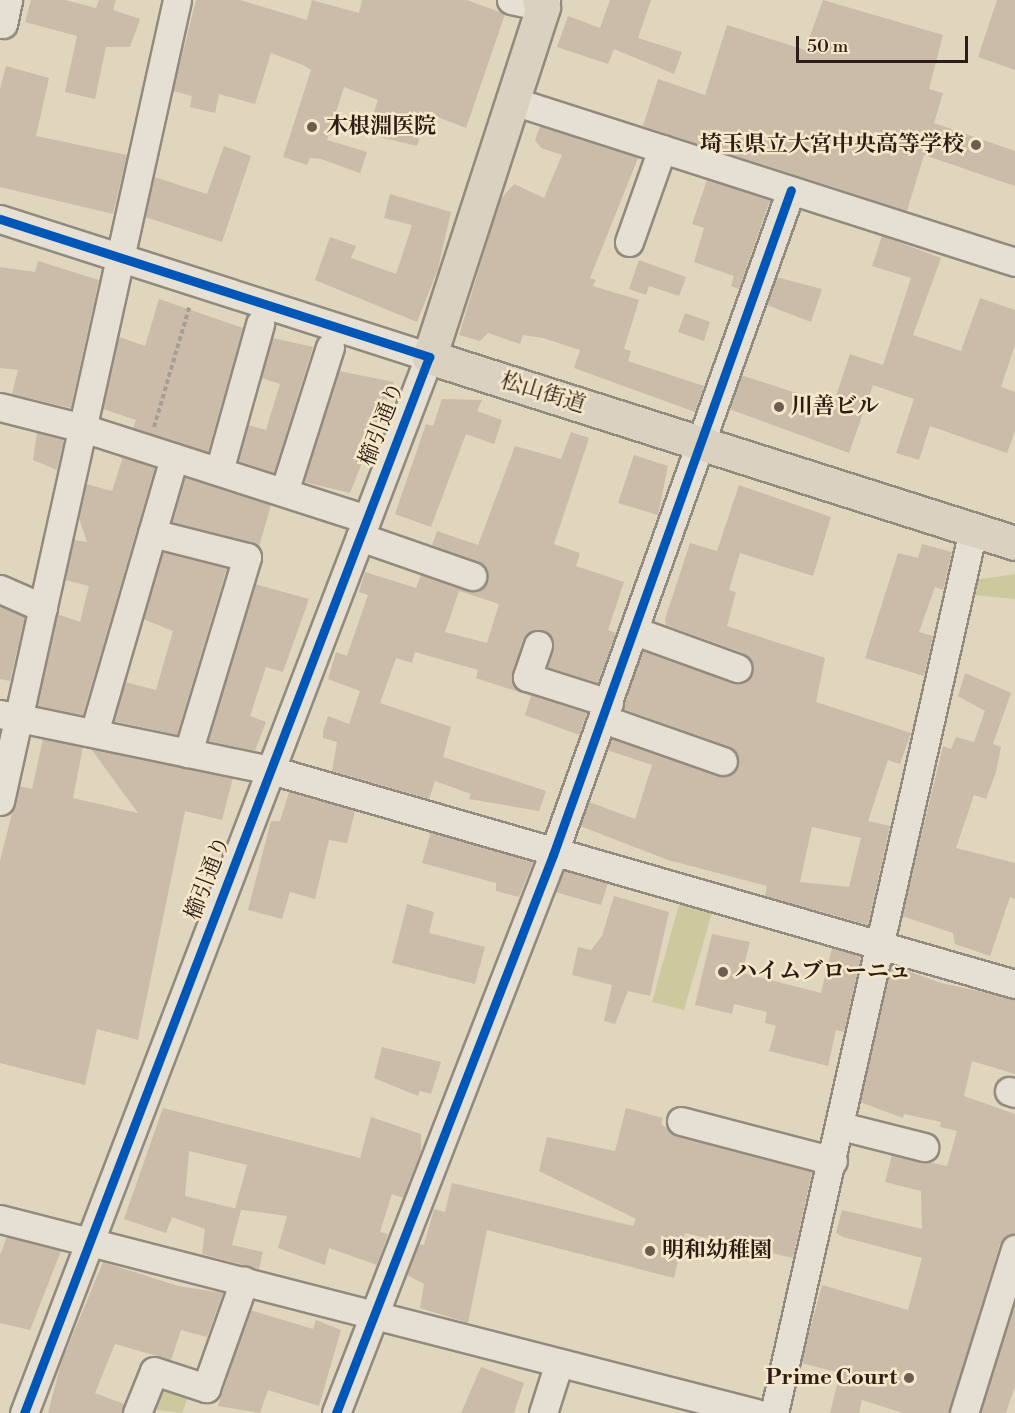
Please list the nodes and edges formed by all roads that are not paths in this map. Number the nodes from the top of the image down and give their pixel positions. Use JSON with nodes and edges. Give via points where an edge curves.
{"nodes":[{"id":1,"x":177,"y":0,"type":"edge"},
{"id":2,"x":511,"y":0,"type":"edge"},
{"id":3,"x":542,"y":2,"type":"edge"},
{"id":4,"x":513,"y":101,"type":"junction"},
{"id":5,"x":662,"y":149,"type":"junction"},
{"id":6,"x":791,"y":190,"type":"junction"},
{"id":7,"x":0,"y":219,"type":"edge"},
{"id":8,"x":629,"y":242,"type":"dead end"},
{"id":9,"x":122,"y":259,"type":"junction"},
{"id":10,"x":1015,"y":262,"type":"edge"},
{"id":11,"x":260,"y":324,"type":"dead end"},
{"id":12,"x":330,"y":347,"type":"dead end"},
{"id":13,"x":429,"y":357,"type":"junction"},
{"id":14,"x":0,"y":407,"type":"edge"},
{"id":15,"x":83,"y":428,"type":"junction"},
{"id":16,"x":703,"y":443,"type":"junction"},
{"id":17,"x":174,"y":456,"type":"junction"},
{"id":18,"x":219,"y":471,"type":"junction"},
{"id":19,"x":284,"y":492,"type":"junction"},
{"id":20,"x":363,"y":528,"type":"junction"},
{"id":21,"x":973,"y":530,"type":"junction"},
{"id":22,"x":152,"y":533,"type":"junction"},
{"id":23,"x":1015,"y":543,"type":"edge"},
{"id":24,"x":472,"y":576,"type":"dead end"},
{"id":25,"x":0,"y":589,"type":"edge"},
{"id":26,"x":43,"y":608,"type":"junction"},
{"id":27,"x":635,"y":631,"type":"junction"},
{"id":28,"x":538,"y":645,"type":"dead end"},
{"id":29,"x":736,"y":668,"type":"dead end"},
{"id":30,"x":606,"y":711,"type":"junction"},
{"id":31,"x":9,"y":716,"type":"edge"},
{"id":32,"x":94,"y":733,"type":"junction"},
{"id":33,"x":188,"y":753,"type":"junction"},
{"id":34,"x":723,"y":761,"type":"dead end"},
{"id":35,"x":271,"y":770,"type":"junction"},
{"id":36,"x":0,"y":801,"type":"edge"},
{"id":37,"x":553,"y":855,"type":"junction"},
{"id":38,"x":883,"y":947,"type":"junction"},
{"id":39,"x":1015,"y":984,"type":"edge"},
{"id":40,"x":681,"y":1121,"type":"dead end"},
{"id":41,"x":841,"y":1126,"type":"junction"},
{"id":42,"x":924,"y":1147,"type":"dead end"},
{"id":43,"x":833,"y":1161,"type":"junction"},
{"id":44,"x":0,"y":1219,"type":"edge"},
{"id":45,"x":87,"y":1241,"type":"junction"},
{"id":46,"x":1015,"y":1249,"type":"edge"},
{"id":47,"x":244,"y":1281,"type":"junction"},
{"id":48,"x":374,"y":1315,"type":"junction"},
{"id":49,"x":559,"y":1363,"type":"junction"},
{"id":50,"x":24,"y":1413,"type":"edge"},
{"id":51,"x":137,"y":1413,"type":"edge"},
{"id":52,"x":336,"y":1413,"type":"edge"},
{"id":53,"x":543,"y":1413,"type":"edge"},
{"id":54,"x":756,"y":1413,"type":"edge"},
{"id":55,"x":774,"y":1413,"type":"edge"},
{"id":56,"x":964,"y":1413,"type":"edge"}],
"edges":[{"from":1,"to":9,"type":"street"},
{"from":2,"to":3,"type":"street"},
{"from":3,"to":4,"type":"main road"},
{"from":4,"to":5,"type":"street"},
{"from":4,"to":13,"type":"main road"},
{"from":5,"to":6,"type":"street"},
{"from":5,"to":8,"type":"street"},
{"from":6,"to":10,"type":"street"},
{"from":6,"to":16,"type":"street"},
{"from":7,"to":9,"type":"street"},
{"from":9,"to":13,"type":"street"},
{"from":9,"to":15,"type":"street"},
{"from":11,"to":18,"type":"street"},
{"from":12,"to":19,"type":"street"},
{"from":13,"to":16,"type":"main road","name":"松山街道"},
{"from":13,"to":20,"type":"street","name":"櫛引通り"},
{"from":14,"to":15,"type":"street"},
{"from":15,"to":17,"type":"street"},
{"from":15,"to":26,"type":"street"},
{"from":16,"to":21,"type":"main road","name":"松山街道"},
{"from":16,"to":27,"type":"street"},
{"from":17,"to":18,"type":"street"},
{"from":17,"to":22,"type":"street"},
{"from":18,"to":19,"type":"street"},
{"from":19,"to":20,"type":"street"},
{"from":20,"to":24,"type":"street"},
{"from":20,"to":35,"type":"street","name":"櫛引通り"},
{"from":21,"to":23,"type":"main road","name":"松山街道"},
{"from":21,"to":38,"type":"street"},
{"from":22,"to":32,"type":"street"},
{"from":22,"to":33,"type":"street","via":[[247,557]]},
{"from":25,"to":26,"type":"street"},
{"from":26,"to":31,"type":"street"},
{"from":27,"to":29,"type":"street"},
{"from":27,"to":30,"type":"street"},
{"from":28,"to":30,"type":"street","via":[[527,677]]},
{"from":30,"to":34,"type":"street"},
{"from":30,"to":37,"type":"street"},
{"from":31,"to":32,"type":"street"},
{"from":31,"to":36,"type":"street"},
{"from":32,"to":33,"type":"street"},
{"from":33,"to":35,"type":"street"},
{"from":35,"to":37,"type":"street"},
{"from":35,"to":45,"type":"street","name":"櫛引通り"},
{"from":37,"to":38,"type":"street"},
{"from":37,"to":48,"type":"street"},
{"from":38,"to":39,"type":"street"},
{"from":38,"to":41,"type":"street"},
{"from":40,"to":43,"type":"street"},
{"from":41,"to":42,"type":"street"},
{"from":41,"to":43,"type":"street"},
{"from":43,"to":55,"type":"street"},
{"from":44,"to":45,"type":"street"},
{"from":45,"to":47,"type":"street"},
{"from":45,"to":50,"type":"street","name":"櫛引通り"},
{"from":46,"to":56,"type":"street"},
{"from":47,"to":48,"type":"street"},
{"from":47,"to":51,"type":"street","via":[[206,1388],[154,1371]]},
{"from":48,"to":49,"type":"street"},
{"from":48,"to":52,"type":"street"},
{"from":49,"to":53,"type":"street"},
{"from":49,"to":54,"type":"street"}]}
